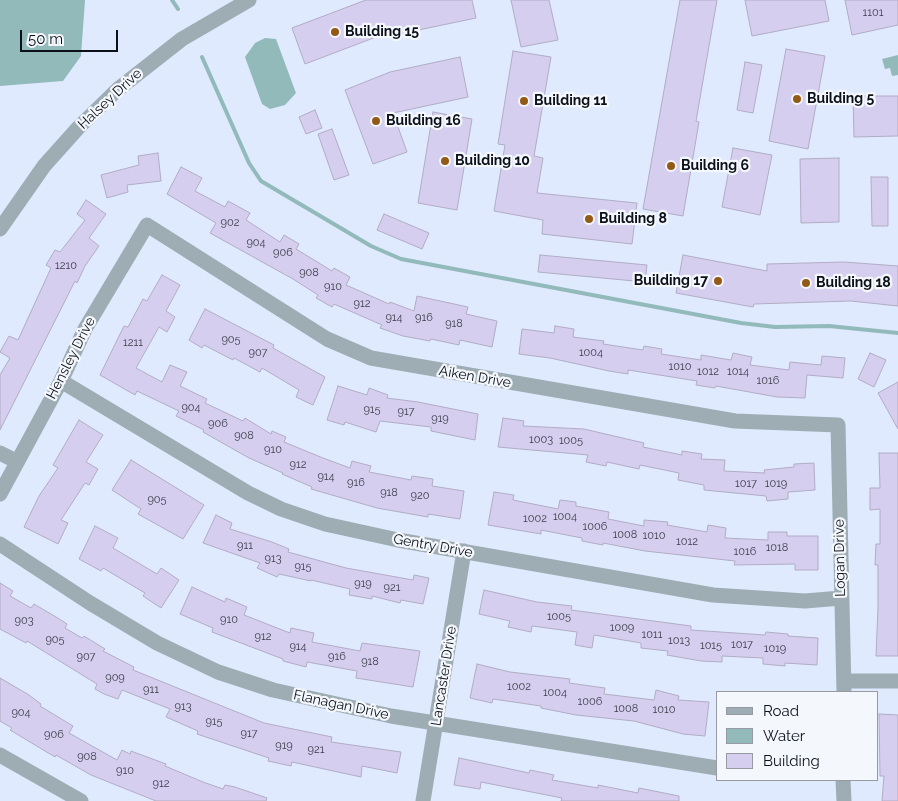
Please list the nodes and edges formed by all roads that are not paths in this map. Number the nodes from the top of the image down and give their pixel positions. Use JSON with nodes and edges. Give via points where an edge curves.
{"nodes":[{"id":1,"x":249,"y":0,"type":"edge"},
{"id":2,"x":147,"y":225,"type":"joint"},
{"id":3,"x":0,"y":229,"type":"edge"},
{"id":4,"x":61,"y":381,"type":"junction"},
{"id":5,"x":838,"y":424,"type":"joint"},
{"id":6,"x":0,"y":453,"type":"edge"},
{"id":7,"x":16,"y":461,"type":"junction"},
{"id":8,"x":0,"y":494,"type":"edge"},
{"id":9,"x":0,"y":544,"type":"edge"},
{"id":10,"x":464,"y":551,"type":"junction"},
{"id":11,"x":840,"y":598,"type":"junction"},
{"id":12,"x":898,"y":681,"type":"edge"},
{"id":13,"x":844,"y":687,"type":"edge"},
{"id":14,"x":437,"y":722,"type":"junction"},
{"id":15,"x":0,"y":755,"type":"edge"},
{"id":16,"x":716,"y":768,"type":"edge"},
{"id":17,"x":843,"y":781,"type":"edge"},
{"id":18,"x":80,"y":801,"type":"edge"},
{"id":19,"x":423,"y":801,"type":"edge"},
{"id":20,"x":844,"y":801,"type":"edge"}],
"edges":[{"from":1,"to":3,"type":"street","name":"Halsey Drive","via":[[182,39],[117,90],[44,166]]},
{"from":2,"to":4,"type":"street","name":"Hensley Drive","via":[[85,329]]},
{"from":2,"to":5,"type":"street","name":"Aiken Drive","via":[[327,339],[371,358],[735,421]]},
{"from":4,"to":7,"type":"street","name":"Hensley Drive"},
{"from":4,"to":10,"type":"street","name":"Gentry Drive","via":[[248,493],[281,509],[325,524]]},
{"from":5,"to":11,"type":"street","name":"Logan Drive"},
{"from":6,"to":7,"type":"street"},
{"from":7,"to":8,"type":"street","name":"Hensley Drive"},
{"from":9,"to":14,"type":"street","name":"Flanagan Drive","via":[[157,643],[218,672],[272,690],[391,716]]},
{"from":10,"to":11,"type":"street","name":"Gentry Drive","via":[[713,595],[805,601]]},
{"from":10,"to":14,"type":"street","name":"Lancaster Drive"},
{"from":11,"to":13,"type":"street","name":"Logan Drive"},
{"from":12,"to":13,"type":"street"},
{"from":14,"to":16,"type":"street","name":"Flanagan Drive"},
{"from":14,"to":19,"type":"street","name":"Lancaster Drive"},
{"from":15,"to":18,"type":"street"},
{"from":17,"to":20,"type":"street"}]}
